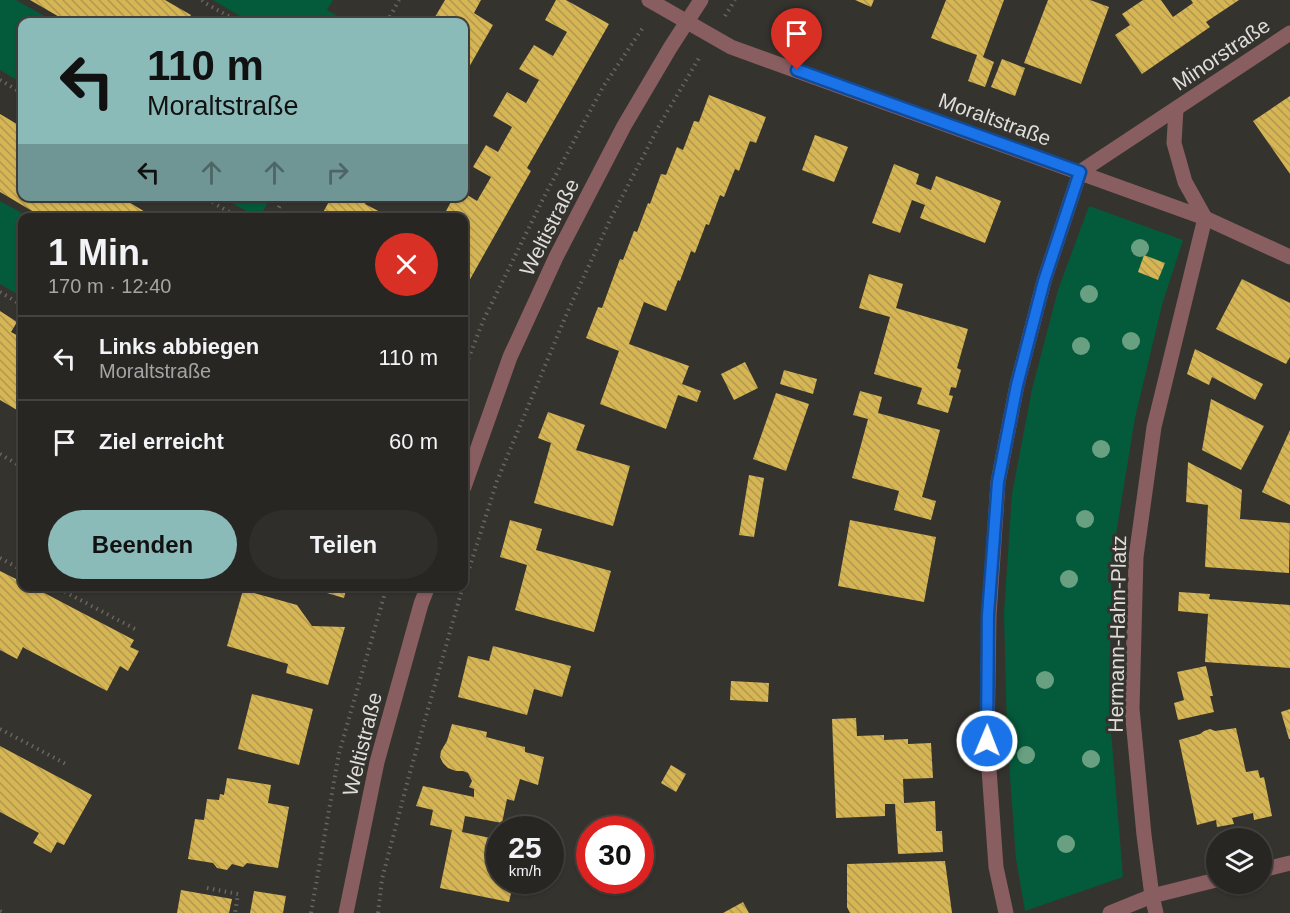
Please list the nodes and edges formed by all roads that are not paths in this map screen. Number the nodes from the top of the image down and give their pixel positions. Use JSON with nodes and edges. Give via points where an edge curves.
{"nodes":[{"id":1,"x":701,"y":0,"type":"edge"},
{"id":2,"x":653,"y":2,"type":"edge"},
{"id":3,"x":687,"y":22,"type":"junction"},
{"id":4,"x":1290,"y":33,"type":"edge"},
{"id":5,"x":1176,"y":109,"type":"junction"},
{"id":6,"x":1080,"y":172,"type":"junction"},
{"id":7,"x":1205,"y":218,"type":"junction"},
{"id":8,"x":1290,"y":257,"type":"edge"},
{"id":9,"x":468,"y":476,"type":"edge"},
{"id":10,"x":426,"y":591,"type":"edge"},
{"id":11,"x":1290,"y":863,"type":"edge"},
{"id":12,"x":1272,"y":868,"type":"edge"},
{"id":13,"x":1206,"y":882,"type":"edge"},
{"id":14,"x":1152,"y":896,"type":"junction"},
{"id":15,"x":346,"y":913,"type":"edge"},
{"id":16,"x":1006,"y":913,"type":"edge"},
{"id":17,"x":1110,"y":913,"type":"edge"},
{"id":18,"x":1156,"y":913,"type":"edge"}],
"edges":[{"from":1,"to":3,"type":"street","name":"Weltistraße"},
{"from":2,"to":3,"type":"street","name":"Moraltstraße"},
{"from":3,"to":6,"type":"street","name":"Moraltstraße","via":[[731,47]]},
{"from":3,"to":9,"type":"street","name":"Weltistraße","via":[[624,126],[556,257],[510,357]]},
{"from":4,"to":5,"type":"street","name":"Minorstraße"},
{"from":5,"to":6,"type":"street","name":"Minorstraße"},
{"from":5,"to":7,"type":"street","name":"Minorstraße","via":[[1174,143],[1185,182]]},
{"from":6,"to":7,"type":"street","name":"Moraltstraße"},
{"from":6,"to":16,"type":"street","via":[[1044,281],[1017,385],[998,482],[988,615],[987,741],[996,867]]},
{"from":7,"to":8,"type":"street","name":"Moraltstraße"},
{"from":7,"to":14,"type":"street","name":"Hermann-Hahn-Platz","via":[[1154,427],[1136,557],[1132,710]]},
{"from":10,"to":15,"type":"street","name":"Weltistraße","via":[[377,762]]},
{"from":11,"to":12,"type":"street"},
{"from":13,"to":14,"type":"street"},
{"from":14,"to":17,"type":"street"},
{"from":14,"to":18,"type":"street","name":"Hermann-Hahn-Platz"}]}
